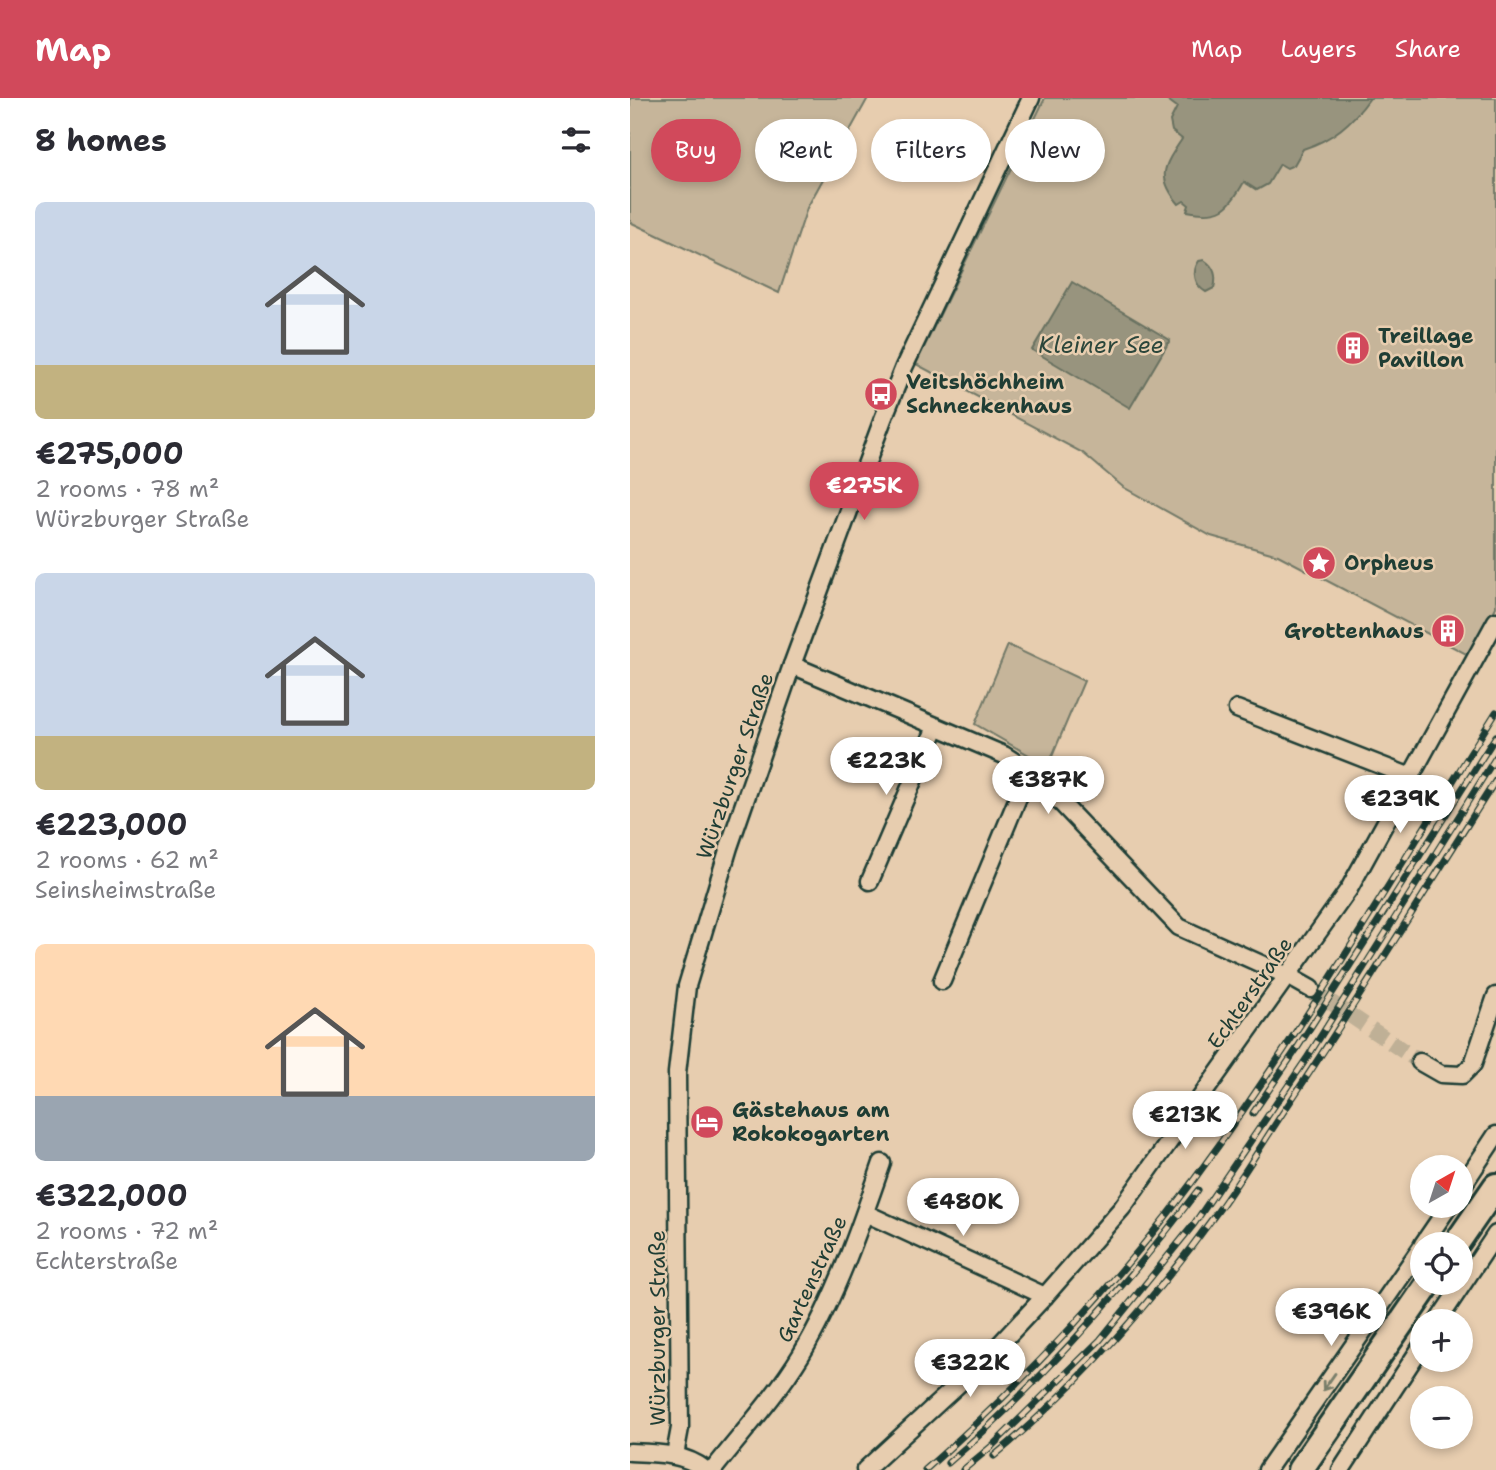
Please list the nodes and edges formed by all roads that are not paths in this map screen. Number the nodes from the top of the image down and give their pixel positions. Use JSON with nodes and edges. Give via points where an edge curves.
{"nodes":[{"id":1,"x":1031,"y":98,"type":"edge"},
{"id":2,"x":1496,"y":621,"type":"edge"},
{"id":3,"x":792,"y":664,"type":"junction"},
{"id":4,"x":1237,"y":709,"type":"dead end"},
{"id":5,"x":936,"y":727,"type":"junction"},
{"id":6,"x":1029,"y":771,"type":"junction"},
{"id":7,"x":1411,"y":777,"type":"junction"},
{"id":8,"x":870,"y":881,"type":"dead end"},
{"id":9,"x":1288,"y":976,"type":"junction"},
{"id":10,"x":942,"y":981,"type":"dead end"},
{"id":11,"x":1311,"y":989,"type":"tunnel mouth"},
{"id":12,"x":1496,"y":996,"type":"edge"},
{"id":13,"x":1420,"y":1062,"type":"tunnel mouth"},
{"id":14,"x":1496,"y":1135,"type":"edge"},
{"id":15,"x":882,"y":1163,"type":"dead end"},
{"id":16,"x":1474,"y":1168,"type":"edge"},
{"id":17,"x":1496,"y":1186,"type":"edge"},
{"id":18,"x":865,"y":1213,"type":"junction"},
{"id":19,"x":1464,"y":1232,"type":"edge"},
{"id":20,"x":1496,"y":1234,"type":"edge"},
{"id":21,"x":1410,"y":1264,"type":"edge"},
{"id":22,"x":1421,"y":1295,"type":"edge"},
{"id":23,"x":1045,"y":1296,"type":"junction"},
{"id":24,"x":1446,"y":1309,"type":"edge"},
{"id":25,"x":1410,"y":1364,"type":"edge"},
{"id":26,"x":630,"y":1452,"type":"edge"},
{"id":27,"x":675,"y":1455,"type":"junction"},
{"id":28,"x":690,"y":1465,"type":"edge"},
{"id":29,"x":706,"y":1470,"type":"edge"},
{"id":30,"x":713,"y":1470,"type":"edge"},
{"id":31,"x":866,"y":1470,"type":"edge"},
{"id":32,"x":1267,"y":1470,"type":"edge"},
{"id":33,"x":1300,"y":1470,"type":"edge"},
{"id":34,"x":1341,"y":1470,"type":"edge"}],
"edges":[{"from":1,"to":3,"type":"street","name":"Würzburger Straße","via":[[904,367]]},
{"from":2,"to":7,"type":"street","name":"Echterstraße"},
{"from":3,"to":5,"type":"street"},
{"from":3,"to":27,"type":"street","name":"Würzburger Straße","via":[[687,986],[677,1073],[680,1428]]},
{"from":4,"to":7,"type":"street"},
{"from":5,"to":6,"type":"street","via":[[1004,755]]},
{"from":5,"to":8,"type":"street"},
{"from":6,"to":9,"type":"street","via":[[1179,927]]},
{"from":6,"to":10,"type":"street"},
{"from":7,"to":9,"type":"street","name":"Echterstraße","via":[[1349,889]]},
{"from":9,"to":11,"type":"street"},
{"from":9,"to":23,"type":"street","name":"Echterstraße","via":[[1122,1208]]},
{"from":12,"to":13,"type":"street","via":[[1473,1064],[1462,1074],[1441,1074]]},
{"from":14,"to":16,"type":"street"},
{"from":15,"to":18,"type":"street","name":"Gartenstraße"},
{"from":17,"to":19,"type":"main road"},
{"from":18,"to":23,"type":"street"},
{"from":18,"to":30,"type":"street","name":"Gartenstraße","via":[[800,1356]]},
{"from":20,"to":24,"type":"street"},
{"from":21,"to":32,"type":"street","one_way":true},
{"from":22,"to":33,"type":"main road"},
{"from":23,"to":31,"type":"street","name":"Echterstraße","via":[[988,1357]]},
{"from":25,"to":34,"type":"street"},
{"from":26,"to":27,"type":"street"},
{"from":27,"to":28,"type":"street","name":"Würzburger Straße"},
{"from":28,"to":29,"type":"street","name":"Würzburger Straße"}]}
